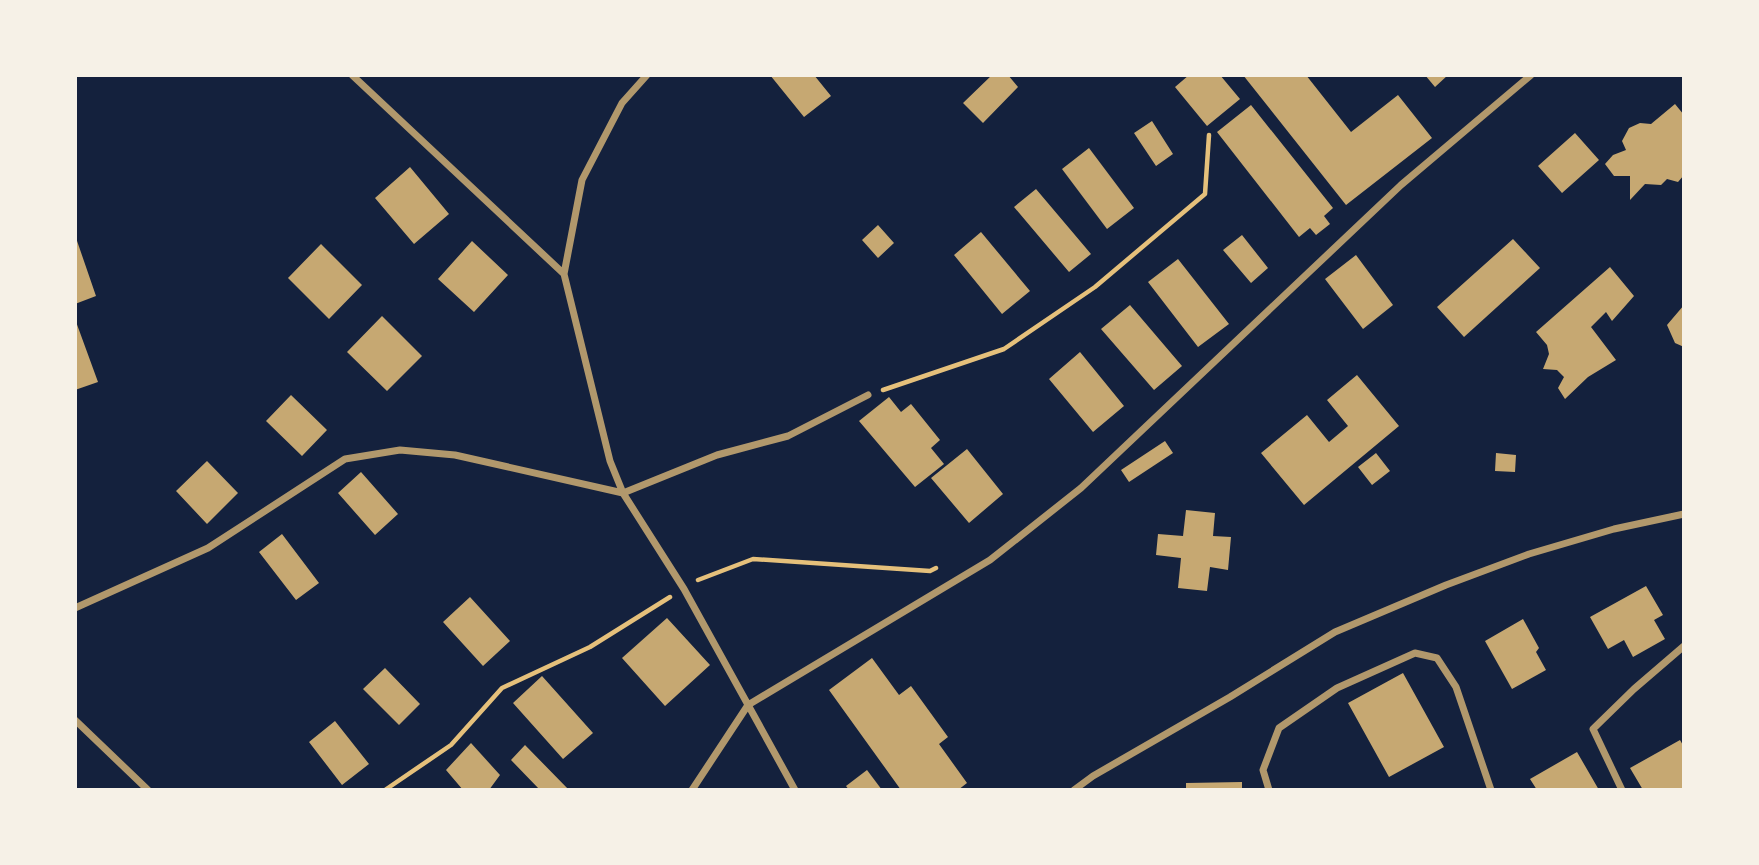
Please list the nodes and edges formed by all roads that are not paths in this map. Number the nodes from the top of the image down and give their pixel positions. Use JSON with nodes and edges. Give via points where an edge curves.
{"nodes":[{"id":1,"x":352,"y":75,"type":"edge"},
{"id":2,"x":647,"y":75,"type":"edge"},
{"id":3,"x":1531,"y":75,"type":"edge"},
{"id":4,"x":564,"y":274,"type":"junction"},
{"id":5,"x":868,"y":395,"type":"road end"},
{"id":6,"x":623,"y":493,"type":"junction"},
{"id":7,"x":1684,"y":514,"type":"edge"},
{"id":8,"x":75,"y":608,"type":"edge"},
{"id":9,"x":1684,"y":646,"type":"edge"},
{"id":10,"x":748,"y":705,"type":"junction"},
{"id":11,"x":75,"y":720,"type":"edge"},
{"id":12,"x":148,"y":790,"type":"edge"},
{"id":13,"x":692,"y":790,"type":"edge"},
{"id":14,"x":795,"y":790,"type":"edge"},
{"id":15,"x":1073,"y":790,"type":"edge"},
{"id":16,"x":1269,"y":790,"type":"edge"},
{"id":17,"x":1491,"y":790,"type":"edge"},
{"id":18,"x":1622,"y":790,"type":"edge"}],
"edges":[{"from":1,"to":4,"type":"street"},
{"from":2,"to":4,"type":"street","via":[[622,103],[582,180]]},
{"from":3,"to":10,"type":"street","via":[[1401,185],[1081,488],[990,559]]},
{"from":4,"to":6,"type":"street","via":[[610,461]]},
{"from":5,"to":6,"type":"street","via":[[788,436],[717,456]]},
{"from":6,"to":8,"type":"street","via":[[455,456],[400,450],[345,459],[208,548]]},
{"from":6,"to":10,"type":"street","via":[[684,589]]},
{"from":7,"to":15,"type":"street","via":[[1529,554],[1335,632]]},
{"from":9,"to":18,"type":"street","via":[[1593,729]]},
{"from":10,"to":13,"type":"street"},
{"from":10,"to":14,"type":"street"},
{"from":11,"to":12,"type":"street"},
{"from":16,"to":17,"type":"street","via":[[1264,770],[1279,728],[1337,688],[1415,653],[1437,659],[1457,687]]}]}
